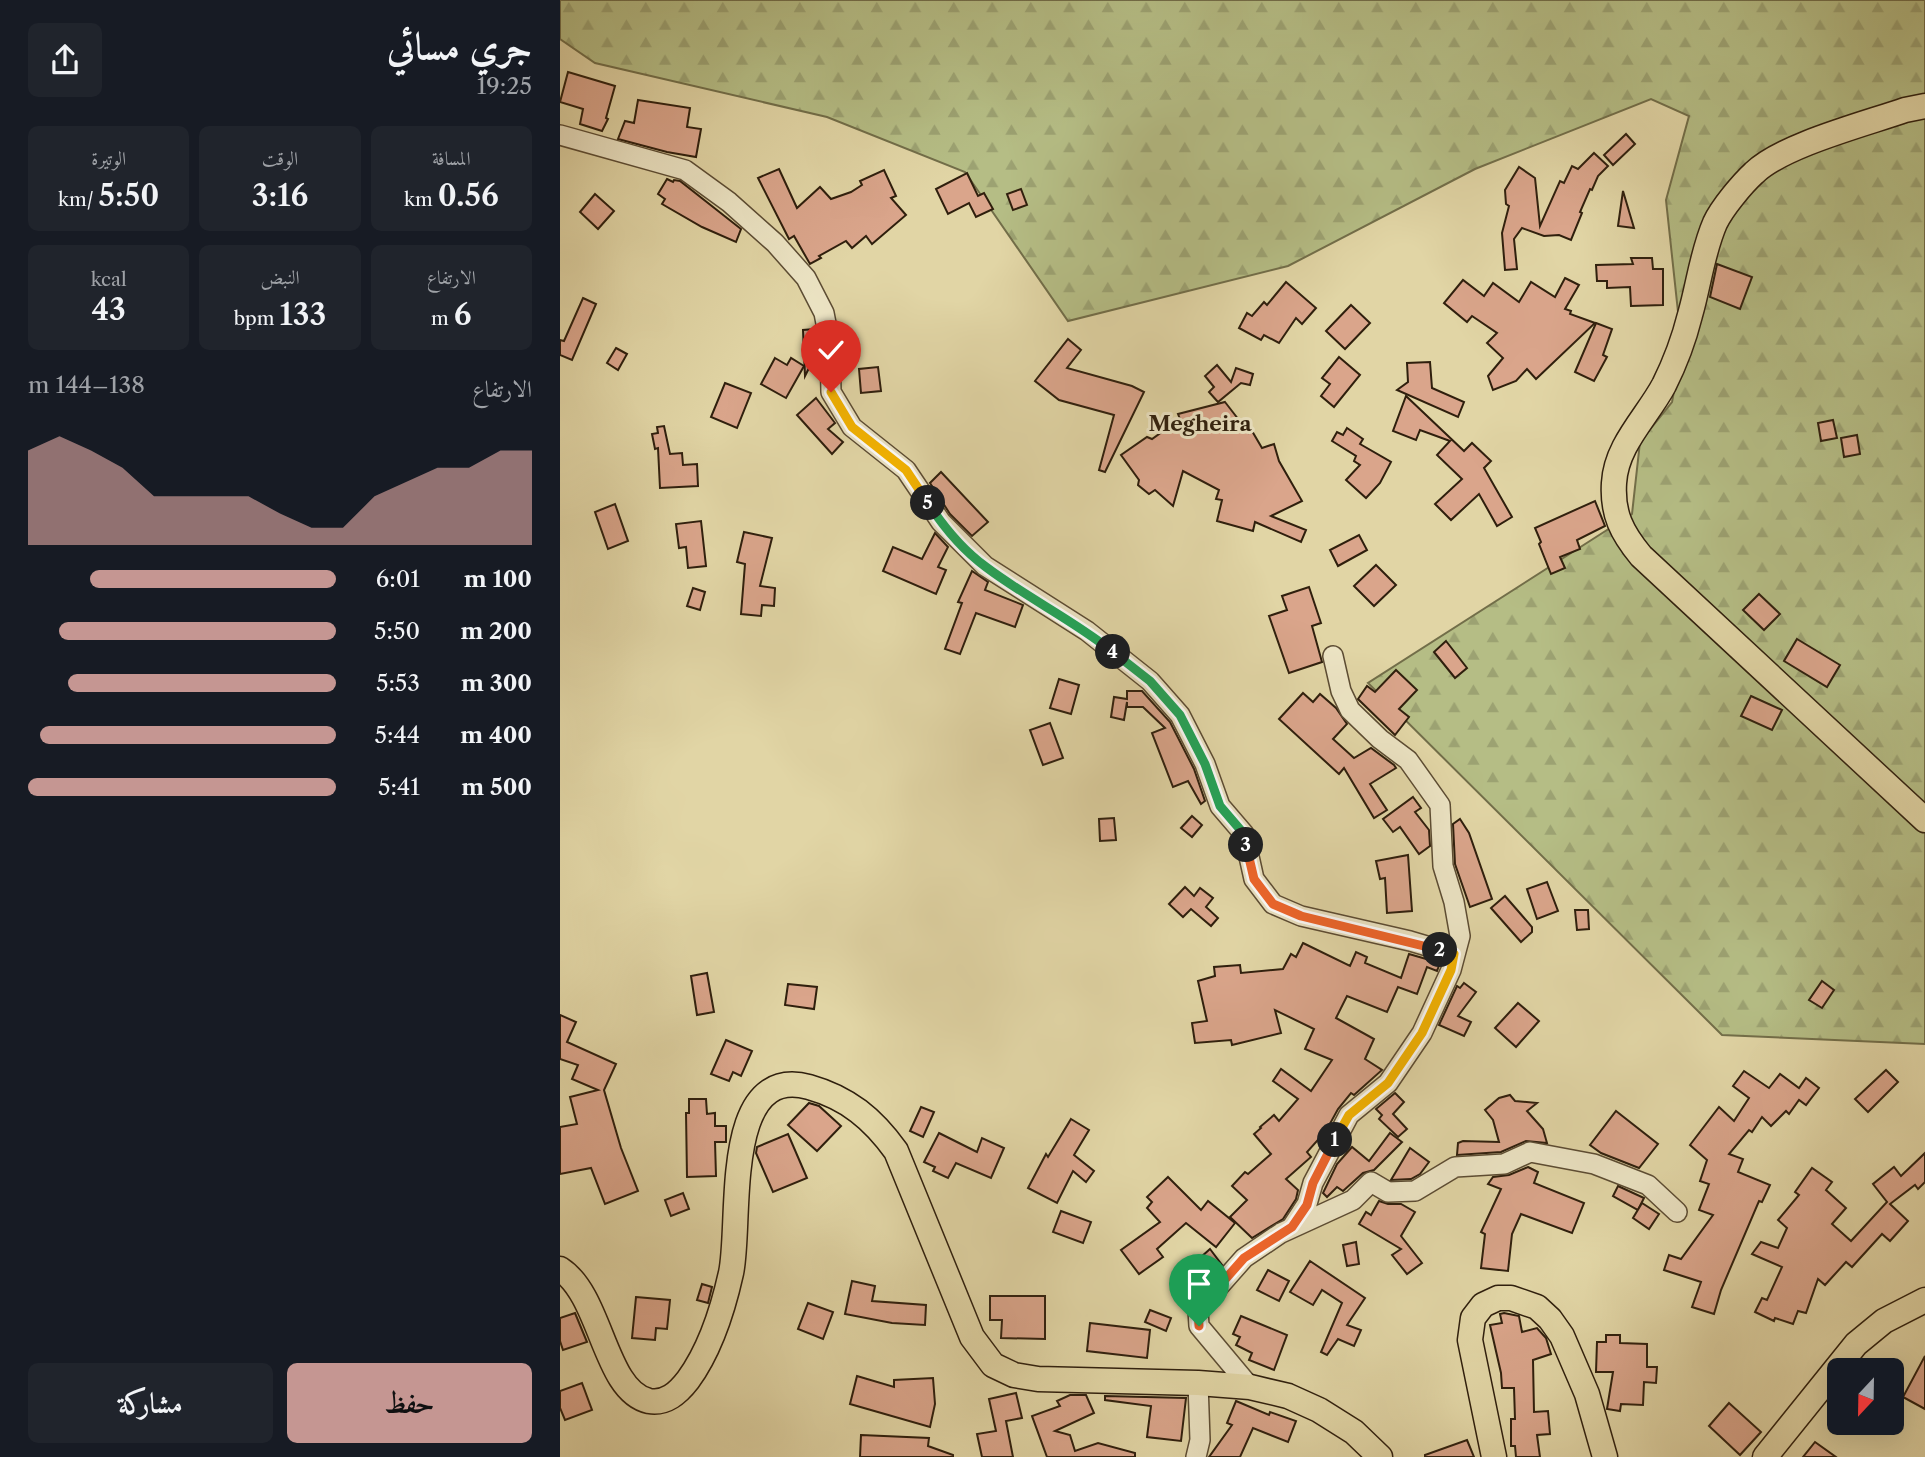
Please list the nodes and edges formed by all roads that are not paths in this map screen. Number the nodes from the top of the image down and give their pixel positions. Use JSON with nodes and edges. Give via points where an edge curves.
{"nodes":[{"id":1,"x":1925,"y":106,"type":"edge"},
{"id":2,"x":560,"y":135,"type":"edge"},
{"id":3,"x":1333,"y":656,"type":"dead end"},
{"id":4,"x":1925,"y":820,"type":"edge"},
{"id":5,"x":1454,"y":954,"type":"junction"},
{"id":6,"x":1676,"y":1212,"type":"dead end"},
{"id":7,"x":1292,"y":1227,"type":"junction"},
{"id":8,"x":560,"y":1269,"type":"edge"},
{"id":9,"x":1925,"y":1300,"type":"edge"},
{"id":10,"x":1198,"y":1383,"type":"junction"},
{"id":11,"x":1250,"y":1387,"type":"junction"},
{"id":12,"x":1196,"y":1457,"type":"edge"},
{"id":13,"x":1380,"y":1457,"type":"edge"},
{"id":14,"x":1494,"y":1457,"type":"edge"},
{"id":15,"x":1605,"y":1457,"type":"edge"},
{"id":16,"x":1765,"y":1457,"type":"edge"}],
"edges":[{"from":1,"to":4,"type":"main road","via":[[1775,157],[1740,189],[1716,220],[1677,357],[1624,447],[1614,482],[1616,513],[1624,536],[1641,555]]},
{"from":2,"to":5,"type":"street","via":[[685,170],[775,243],[806,278],[824,313],[831,392],[852,427],[906,470],[941,522],[985,566],[1087,631],[1150,681],[1180,715],[1220,806],[1244,834],[1254,879],[1273,904],[1301,916]]},
{"from":3,"to":5,"type":"street","via":[[1350,710],[1408,760],[1440,805],[1443,866],[1460,936]]},
{"from":5,"to":7,"type":"street","via":[[1422,1033],[1388,1083],[1349,1115]]},
{"from":6,"to":7,"type":"street","via":[[1648,1185],[1594,1164],[1530,1152],[1504,1164],[1455,1167],[1415,1191],[1388,1192],[1371,1182],[1353,1200]]},
{"from":7,"to":11,"type":"street","via":[[1244,1258],[1198,1310],[1199,1326]]},
{"from":8,"to":10,"type":"main road","via":[[582,1290],[628,1390],[651,1401],[668,1399],[681,1390],[718,1319],[732,1272],[738,1167],[750,1115],[759,1098],[777,1086],[798,1084],[831,1093],[857,1108],[891,1143],[972,1337],[993,1365],[1038,1379]]},
{"from":9,"to":16,"type":"main road","via":[[1884,1321],[1856,1344]]},
{"from":10,"to":11,"type":"main road"},
{"from":10,"to":12,"type":"street","via":[[1200,1440]]},
{"from":11,"to":13,"type":"main road","via":[[1288,1396],[1318,1410],[1354,1432]]},
{"from":14,"to":15,"type":"main road","via":[[1470,1340],[1473,1318],[1483,1305],[1498,1298],[1537,1307],[1562,1336],[1587,1394]]}]}
